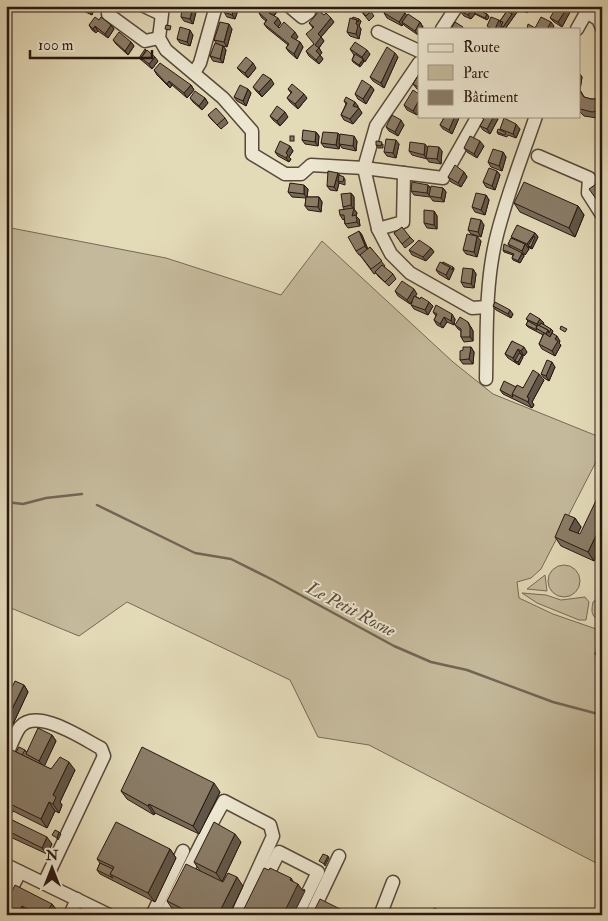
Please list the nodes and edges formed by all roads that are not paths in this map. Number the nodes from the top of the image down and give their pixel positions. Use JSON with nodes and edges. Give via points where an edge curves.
{"nodes":[{"id":1,"x":108,"y":6,"type":"edge"},
{"id":2,"x":144,"y":6,"type":"edge"},
{"id":3,"x":216,"y":6,"type":"edge"},
{"id":4,"x":289,"y":6,"type":"edge"},
{"id":5,"x":307,"y":6,"type":"edge"},
{"id":6,"x":457,"y":6,"type":"edge"},
{"id":7,"x":588,"y":9,"type":"edge"},
{"id":8,"x":162,"y":10,"type":"edge"},
{"id":9,"x":443,"y":28,"type":"edge"},
{"id":10,"x":577,"y":28,"type":"edge"},
{"id":11,"x":602,"y":28,"type":"edge"},
{"id":12,"x":378,"y":32,"type":"dead end"},
{"id":13,"x":159,"y":38,"type":"junction"},
{"id":14,"x":418,"y":51,"type":"edge"},
{"id":15,"x":418,"y":64,"type":"edge"},
{"id":16,"x":194,"y":73,"type":"junction"},
{"id":17,"x":477,"y":118,"type":"edge"},
{"id":18,"x":535,"y":118,"type":"edge"},
{"id":19,"x":538,"y":156,"type":"dead end"},
{"id":20,"x":364,"y":168,"type":"junction"},
{"id":21,"x":404,"y":173,"type":"junction"},
{"id":22,"x":602,"y":214,"type":"edge"},
{"id":23,"x":378,"y":229,"type":"junction"},
{"id":24,"x":487,"y":307,"type":"junction"},
{"id":25,"x":486,"y":379,"type":"dead end"},
{"id":26,"x":6,"y":755,"type":"edge"},
{"id":27,"x":183,"y":852,"type":"dead end"},
{"id":28,"x":339,"y":856,"type":"dead end"},
{"id":29,"x":6,"y":865,"type":"edge"},
{"id":30,"x":20,"y":872,"type":"junction"},
{"id":31,"x":393,"y":882,"type":"dead end"},
{"id":32,"x":44,"y":883,"type":"junction"},
{"id":33,"x":6,"y":899,"type":"edge"},
{"id":34,"x":77,"y":899,"type":"junction"},
{"id":35,"x":70,"y":915,"type":"edge"},
{"id":36,"x":109,"y":915,"type":"edge"},
{"id":37,"x":152,"y":915,"type":"edge"},
{"id":38,"x":165,"y":915,"type":"edge"},
{"id":39,"x":237,"y":915,"type":"edge"},
{"id":40,"x":248,"y":915,"type":"edge"},
{"id":41,"x":297,"y":915,"type":"edge"},
{"id":42,"x":311,"y":915,"type":"edge"},
{"id":43,"x":383,"y":915,"type":"edge"}],
"edges":[{"from":1,"to":13,"type":"street","via":[[108,14],[145,41]]},
{"from":2,"to":8,"type":"street"},
{"from":3,"to":16,"type":"street","via":[[200,63]]},
{"from":4,"to":5,"type":"street","via":[[302,18],[309,12]]},
{"from":6,"to":9,"type":"street"},
{"from":7,"to":10,"type":"street"},
{"from":7,"to":11,"type":"street"},
{"from":8,"to":13,"type":"street"},
{"from":12,"to":14,"type":"street"},
{"from":13,"to":16,"type":"street","via":[[166,50]]},
{"from":15,"to":20,"type":"street","via":[[376,126]]},
{"from":16,"to":20,"type":"street","via":[[223,98],[252,131],[252,154],[285,174],[301,174],[311,165]]},
{"from":17,"to":21,"type":"street","via":[[443,178]]},
{"from":18,"to":24,"type":"street","via":[[495,241]]},
{"from":19,"to":22,"type":"street","via":[[589,178],[588,193]]},
{"from":20,"to":21,"type":"street"},
{"from":20,"to":23,"type":"street"},
{"from":21,"to":23,"type":"street","via":[[403,222]]},
{"from":23,"to":24,"type":"street","via":[[392,254],[410,273],[472,308]]},
{"from":24,"to":25,"type":"street"},
{"from":26,"to":32,"type":"street","via":[[20,727],[31,721],[44,720],[101,748],[104,756]]},
{"from":27,"to":37,"type":"street"},
{"from":28,"to":42,"type":"street"},
{"from":29,"to":30,"type":"street"},
{"from":30,"to":32,"type":"street"},
{"from":30,"to":33,"type":"street"},
{"from":31,"to":43,"type":"street"},
{"from":32,"to":34,"type":"street"},
{"from":34,"to":35,"type":"street"},
{"from":34,"to":36,"type":"street"},
{"from":38,"to":39,"type":"street","via":[[224,801],[270,825],[273,836]]},
{"from":40,"to":41,"type":"street","via":[[279,852],[318,872]]}]}
